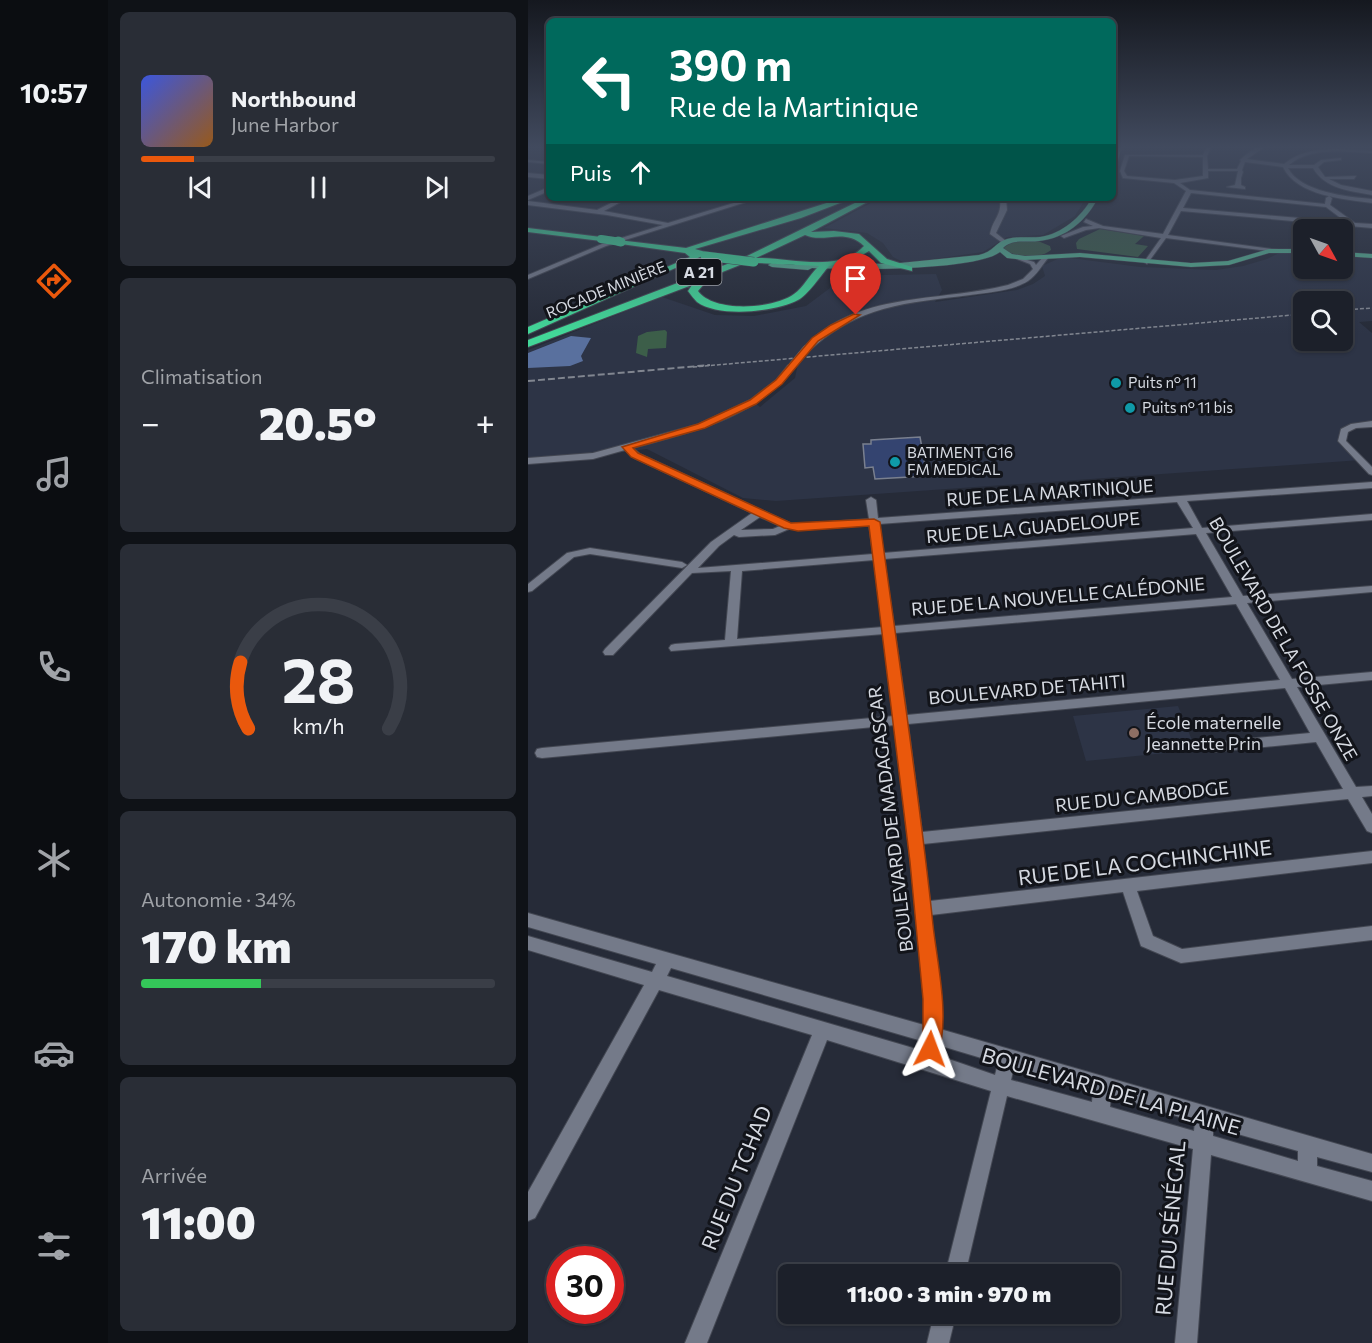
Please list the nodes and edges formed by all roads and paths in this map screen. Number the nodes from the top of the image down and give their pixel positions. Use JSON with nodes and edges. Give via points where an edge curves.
{"nodes":[{"id":1,"x":571,"y":209,"type":"edge"},
{"id":2,"x":604,"y":209,"type":"edge"},
{"id":3,"x":722,"y":209,"type":"edge"},
{"id":4,"x":819,"y":209,"type":"edge"},
{"id":5,"x":836,"y":209,"type":"edge"},
{"id":6,"x":845,"y":209,"type":"edge"},
{"id":7,"x":848,"y":209,"type":"edge"},
{"id":8,"x":1004,"y":209,"type":"edge"},
{"id":9,"x":1090,"y":209,"type":"edge"},
{"id":10,"x":1097,"y":209,"type":"edge"},
{"id":11,"x":1179,"y":209,"type":"joint"},
{"id":12,"x":1331,"y":209,"type":"edge"},
{"id":13,"x":597,"y":212,"type":"junction"},
{"id":14,"x":1295,"y":219,"type":"edge"},
{"id":15,"x":1346,"y":219,"type":"edge"},
{"id":16,"x":1086,"y":221,"type":"junction"},
{"id":17,"x":1353,"y":224,"type":"edge"},
{"id":18,"x":670,"y":225,"type":"junction"},
{"id":19,"x":1372,"y":226,"type":"edge"},
{"id":20,"x":1102,"y":227,"type":"junction"},
{"id":21,"x":528,"y":231,"type":"edge"},
{"id":22,"x":994,"y":231,"type":"junction"},
{"id":23,"x":1064,"y":236,"type":"junction"},
{"id":24,"x":1164,"y":237,"type":"junction"},
{"id":25,"x":1017,"y":239,"type":"junction"},
{"id":26,"x":1032,"y":239,"type":"junction"},
{"id":27,"x":706,"y":242,"type":"junction"},
{"id":28,"x":760,"y":242,"type":"dead end"},
{"id":29,"x":619,"y":243,"type":"junction"},
{"id":30,"x":779,"y":243,"type":"junction"},
{"id":31,"x":869,"y":246,"type":"junction"},
{"id":32,"x":1002,"y":246,"type":"junction"},
{"id":33,"x":742,"y":249,"type":"dead end"},
{"id":34,"x":659,"y":250,"type":"junction"},
{"id":35,"x":1276,"y":250,"type":"junction"},
{"id":36,"x":1051,"y":251,"type":"junction"},
{"id":37,"x":1293,"y":251,"type":"edge"},
{"id":38,"x":1353,"y":255,"type":"edge"},
{"id":39,"x":1372,"y":256,"type":"edge"},
{"id":40,"x":1015,"y":257,"type":"junction"},
{"id":41,"x":702,"y":258,"type":"junction"},
{"id":42,"x":1147,"y":262,"type":"junction"},
{"id":43,"x":773,"y":263,"type":"junction"},
{"id":44,"x":898,"y":266,"type":"junction"},
{"id":45,"x":822,"y":268,"type":"junction"},
{"id":46,"x":909,"y":269,"type":"junction"},
{"id":47,"x":669,"y":270,"type":"junction"},
{"id":48,"x":1036,"y":270,"type":"junction"},
{"id":49,"x":687,"y":272,"type":"dead end"},
{"id":50,"x":528,"y":277,"type":"edge"},
{"id":51,"x":809,"y":285,"type":"junction"},
{"id":52,"x":528,"y":331,"type":"edge"},
{"id":53,"x":528,"y":336,"type":"edge"},
{"id":54,"x":528,"y":343,"type":"edge"},
{"id":55,"x":1372,"y":424,"type":"edge"},
{"id":56,"x":627,"y":447,"type":"junction"},
{"id":57,"x":528,"y":461,"type":"edge"},
{"id":58,"x":1372,"y":472,"type":"edge"},
{"id":59,"x":1372,"y":485,"type":"edge"},
{"id":60,"x":871,"y":500,"type":"dead end"},
{"id":61,"x":1181,"y":500,"type":"junction"},
{"id":62,"x":759,"y":513,"type":"junction"},
{"id":63,"x":1372,"y":517,"type":"edge"},
{"id":64,"x":874,"y":522,"type":"junction"},
{"id":65,"x":788,"y":526,"type":"junction"},
{"id":66,"x":734,"y":528,"type":"junction"},
{"id":67,"x":1200,"y":531,"type":"junction"},
{"id":68,"x":879,"y":557,"type":"junction"},
{"id":69,"x":682,"y":565,"type":"dead end"},
{"id":70,"x":737,"y":567,"type":"junction"},
{"id":71,"x":696,"y":571,"type":"dead end"},
{"id":72,"x":528,"y":589,"type":"edge"},
{"id":73,"x":1372,"y":589,"type":"edge"},
{"id":74,"x":1240,"y":601,"type":"junction"},
{"id":75,"x":888,"y":629,"type":"junction"},
{"id":76,"x":731,"y":643,"type":"junction"},
{"id":77,"x":675,"y":648,"type":"dead end"},
{"id":78,"x":609,"y":652,"type":"dead end"},
{"id":79,"x":1372,"y":676,"type":"edge"},
{"id":80,"x":1289,"y":684,"type":"junction"},
{"id":81,"x":899,"y":719,"type":"junction"},
{"id":82,"x":1320,"y":737,"type":"junction"},
{"id":83,"x":1214,"y":747,"type":"dead end"},
{"id":84,"x":542,"y":753,"type":"dead end"},
{"id":85,"x":1372,"y":791,"type":"edge"},
{"id":86,"x":1352,"y":793,"type":"junction"},
{"id":87,"x":1372,"y":827,"type":"edge"},
{"id":88,"x":916,"y":839,"type":"junction"},
{"id":89,"x":1372,"y":858,"type":"edge"},
{"id":90,"x":1128,"y":886,"type":"junction"},
{"id":91,"x":923,"y":909,"type":"junction"},
{"id":92,"x":528,"y":920,"type":"edge"},
{"id":93,"x":1372,"y":933,"type":"edge"},
{"id":94,"x":528,"y":943,"type":"edge"},
{"id":95,"x":667,"y":960,"type":"junction"},
{"id":96,"x":656,"y":982,"type":"junction"},
{"id":97,"x":822,"y":1031,"type":"junction"},
{"id":98,"x":933,"y":1037,"type":"junction"},
{"id":99,"x":1008,"y":1057,"type":"junction"},
{"id":100,"x":927,"y":1060,"type":"junction"},
{"id":101,"x":1103,"y":1084,"type":"junction"},
{"id":102,"x":1002,"y":1086,"type":"junction"},
{"id":103,"x":1100,"y":1113,"type":"junction"},
{"id":104,"x":1205,"y":1116,"type":"junction"},
{"id":105,"x":1202,"y":1141,"type":"junction"},
{"id":106,"x":1307,"y":1144,"type":"junction"},
{"id":107,"x":1372,"y":1163,"type":"edge"},
{"id":108,"x":1308,"y":1172,"type":"junction"},
{"id":109,"x":1372,"y":1191,"type":"edge"},
{"id":110,"x":528,"y":1212,"type":"edge"},
{"id":111,"x":958,"y":1264,"type":"edge"},
{"id":112,"x":943,"y":1324,"type":"edge"},
{"id":113,"x":696,"y":1343,"type":"edge"},
{"id":114,"x":938,"y":1343,"type":"edge"},
{"id":115,"x":1186,"y":1343,"type":"edge"}],
"edges":[{"from":1,"to":13,"type":"street"},
{"from":2,"to":13,"type":"street"},
{"from":3,"to":18,"type":"street"},
{"from":4,"to":27,"type":"highway"},
{"from":5,"to":28,"type":"highway"},
{"from":6,"to":54,"type":"highway","name":"ROCADE MINIÈRE","number":"A 21"},
{"from":7,"to":30,"type":"highway"},
{"from":8,"to":22,"type":"street"},
{"from":9,"to":26,"type":"main road","via":[[1050,236]]},
{"from":10,"to":16,"type":"main road"},
{"from":11,"to":14,"type":"street"},
{"from":11,"to":24,"type":"street"},
{"from":12,"to":15,"type":"street"},
{"from":13,"to":18,"type":"street"},
{"from":16,"to":20,"type":"street"},
{"from":16,"to":23,"type":"main road"},
{"from":17,"to":19,"type":"street"},
{"from":18,"to":50,"type":"street","via":[[604,245]]},
{"from":20,"to":23,"type":"street"},
{"from":20,"to":24,"type":"street"},
{"from":21,"to":29,"type":"highway","bridge":true},
{"from":22,"to":25,"type":"street"},
{"from":22,"to":32,"type":"street"},
{"from":23,"to":36,"type":"main road"},
{"from":24,"to":35,"type":"street"},
{"from":24,"to":42,"type":"street"},
{"from":25,"to":26,"type":"main road"},
{"from":25,"to":32,"type":"main road"},
{"from":26,"to":36,"type":"main road"},
{"from":27,"to":29,"type":"highway","via":[[668,246]]},
{"from":27,"to":41,"type":"highway","via":[[692,246]]},
{"from":29,"to":34,"type":"highway"},
{"from":29,"to":41,"type":"highway"},
{"from":30,"to":31,"type":"highway","via":[[809,234],[834,233],[856,236]]},
{"from":30,"to":41,"type":"highway"},
{"from":31,"to":43,"type":"highway","via":[[861,255],[846,261]]},
{"from":31,"to":44,"type":"highway","via":[[885,261]]},
{"from":32,"to":40,"type":"main road"},
{"from":32,"to":44,"type":"main road","via":[[990,255],[970,259]]},
{"from":33,"to":41,"type":"highway","number":"A 21"},
{"from":34,"to":41,"type":"highway"},
{"from":34,"to":47,"type":"highway","via":[[678,259]]},
{"from":35,"to":37,"type":"main road"},
{"from":35,"to":42,"type":"main road","via":[[1216,264]]},
{"from":36,"to":40,"type":"main road"},
{"from":36,"to":42,"type":"main road"},
{"from":36,"to":48,"type":"street"},
{"from":38,"to":39,"type":"main road"},
{"from":40,"to":46,"type":"main road"},
{"from":40,"to":48,"type":"street"},
{"from":41,"to":43,"type":"highway","bridge":true},
{"from":41,"to":47,"type":"highway"},
{"from":41,"to":51,"type":"highway","via":[[694,294],[709,304],[734,309],[784,303],[799,296]]},
{"from":41,"to":54,"type":"highway"},
{"from":43,"to":45,"type":"main road"},
{"from":43,"to":51,"type":"highway","via":[[799,274]]},
{"from":44,"to":45,"type":"main road"},
{"from":44,"to":46,"type":"highway"},
{"from":45,"to":46,"type":"main road"},
{"from":45,"to":51,"type":"highway"},
{"from":47,"to":52,"type":"highway"},
{"from":48,"to":56,"type":"street","bridge":true,"via":[[1005,288],[905,301],[834,326],[806,349],[765,393],[702,426]]},
{"from":49,"to":53,"type":"highway","name":"ROCADE MINIÈRE","number":"A 21"},
{"from":55,"to":58,"type":"street","via":[[1344,431],[1342,441]]},
{"from":56,"to":57,"type":"street","via":[[593,456]]},
{"from":56,"to":62,"type":"street","via":[[634,455]]},
{"from":59,"to":61,"type":"street","name":"RUE DE LA MARTINIQUE"},
{"from":60,"to":64,"type":"street","name":"BOULEVARD DE MADAGASCAR"},
{"from":61,"to":64,"type":"street","name":"RUE DE LA MARTINIQUE"},
{"from":61,"to":67,"type":"street","name":"BOULEVARD DE LA FOSSE ONZE"},
{"from":62,"to":65,"type":"street"},
{"from":62,"to":66,"type":"street"},
{"from":63,"to":67,"type":"street","name":"RUE DE LA GUADELOUPE"},
{"from":64,"to":65,"type":"street","name":"RUE DE LA MARTINIQUE"},
{"from":64,"to":68,"type":"street","name":"BOULEVARD DE MADAGASCAR"},
{"from":65,"to":66,"type":"street","name":"RUE DE LA MARTINIQUE","via":[[775,532],[739,534]]},
{"from":66,"to":78,"type":"street"},
{"from":67,"to":68,"type":"street","name":"RUE DE LA GUADELOUPE"},
{"from":67,"to":74,"type":"street","name":"BOULEVARD DE LA FOSSE ONZE"},
{"from":68,"to":70,"type":"street","name":"RUE DE LA GUADELOUPE"},
{"from":68,"to":75,"type":"street","name":"BOULEVARD DE MADAGASCAR"},
{"from":69,"to":72,"type":"street","via":[[579,552]]},
{"from":70,"to":71,"type":"street","name":"RUE DE LA GUADELOUPE"},
{"from":70,"to":76,"type":"street"},
{"from":73,"to":74,"type":"street","name":"RUE DE LA NOUVELLE CALÉDONIE"},
{"from":74,"to":75,"type":"street","name":"RUE DE LA NOUVELLE CALÉDONIE"},
{"from":74,"to":80,"type":"street","name":"BOULEVARD DE LA FOSSE ONZE"},
{"from":75,"to":76,"type":"street","name":"RUE DE LA NOUVELLE CALÉDONIE"},
{"from":75,"to":81,"type":"street","name":"BOULEVARD DE MADAGASCAR"},
{"from":76,"to":77,"type":"street","name":"RUE DE LA NOUVELLE CALÉDONIE"},
{"from":79,"to":80,"type":"street","name":"BOULEVARD DE TAHITI"},
{"from":80,"to":81,"type":"street","name":"BOULEVARD DE TAHITI"},
{"from":80,"to":82,"type":"street","name":"BOULEVARD DE LA FOSSE ONZE"},
{"from":81,"to":84,"type":"street","name":"BOULEVARD DE TAHITI"},
{"from":81,"to":88,"type":"street","name":"BOULEVARD DE MADAGASCAR"},
{"from":82,"to":83,"type":"street"},
{"from":82,"to":86,"type":"street","name":"BOULEVARD DE LA FOSSE ONZE"},
{"from":85,"to":86,"type":"street","name":"RUE DU CAMBODGE"},
{"from":86,"to":87,"type":"street","name":"BOULEVARD DE LA FOSSE ONZE"},
{"from":86,"to":88,"type":"street","name":"RUE DU CAMBODGE"},
{"from":88,"to":91,"type":"street","name":"BOULEVARD DE MADAGASCAR"},
{"from":89,"to":90,"type":"street","name":"RUE DE LA COCHINCHINE"},
{"from":90,"to":91,"type":"street","name":"RUE DE LA COCHINCHINE"},
{"from":90,"to":93,"type":"street","via":[[1147,941],[1181,957]]},
{"from":91,"to":98,"type":"street","name":"BOULEVARD DE MADAGASCAR"},
{"from":92,"to":95,"type":"street","name":"BOULEVARD DE LA PLAINE"},
{"from":94,"to":96,"type":"street","name":"BOULEVARD DE LA PLAINE"},
{"from":95,"to":96,"type":"street"},
{"from":95,"to":98,"type":"street","name":"BOULEVARD DE LA PLAINE"},
{"from":96,"to":97,"type":"street","name":"BOULEVARD DE LA PLAINE"},
{"from":96,"to":110,"type":"street"},
{"from":97,"to":100,"type":"street","name":"BOULEVARD DE LA PLAINE"},
{"from":97,"to":113,"type":"street","name":"RUE DU TCHAD"},
{"from":98,"to":99,"type":"street","name":"BOULEVARD DE LA PLAINE"},
{"from":98,"to":100,"type":"street","name":"BOULEVARD DE MADAGASCAR"},
{"from":99,"to":101,"type":"street","name":"BOULEVARD DE LA PLAINE"},
{"from":99,"to":102,"type":"street"},
{"from":100,"to":102,"type":"street","name":"BOULEVARD DE LA PLAINE"},
{"from":101,"to":103,"type":"street"},
{"from":101,"to":104,"type":"street","name":"BOULEVARD DE LA PLAINE"},
{"from":102,"to":103,"type":"street","name":"BOULEVARD DE LA PLAINE"},
{"from":102,"to":111,"type":"street"},
{"from":103,"to":105,"type":"street","name":"BOULEVARD DE LA PLAINE"},
{"from":104,"to":105,"type":"street","name":"RUE DU SÉNÉGAL"},
{"from":104,"to":106,"type":"street","name":"BOULEVARD DE LA PLAINE"},
{"from":105,"to":108,"type":"street","name":"BOULEVARD DE LA PLAINE"},
{"from":105,"to":115,"type":"street","name":"RUE DU SÉNÉGAL"},
{"from":106,"to":107,"type":"street","name":"BOULEVARD DE LA PLAINE"},
{"from":106,"to":108,"type":"street"},
{"from":108,"to":109,"type":"street","name":"BOULEVARD DE LA PLAINE"},
{"from":112,"to":114,"type":"street"}]}
